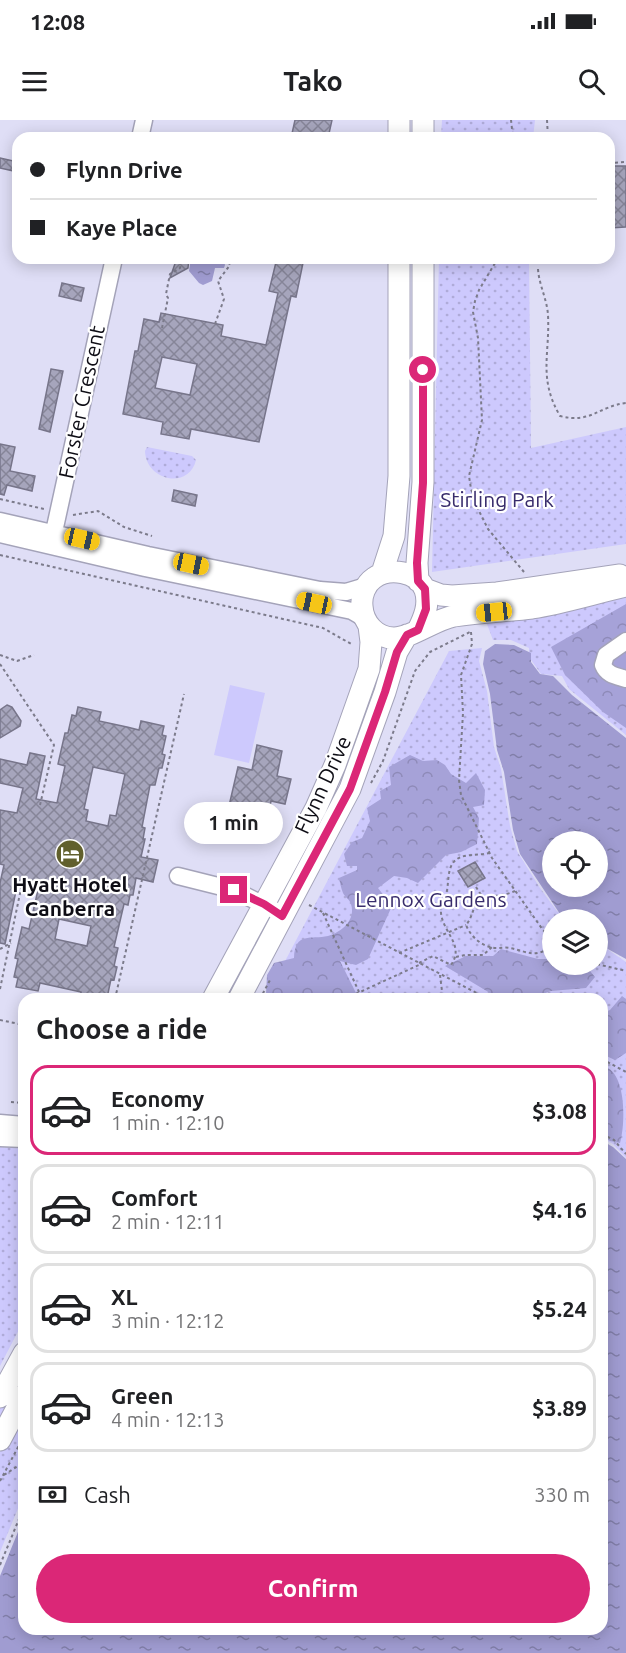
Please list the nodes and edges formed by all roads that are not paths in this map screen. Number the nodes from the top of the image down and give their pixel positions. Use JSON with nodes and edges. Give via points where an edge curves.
{"nodes":[{"id":1,"x":113,"y":264,"type":"edge"},
{"id":2,"x":399,"y":264,"type":"edge"},
{"id":3,"x":423,"y":264,"type":"edge"},
{"id":4,"x":0,"y":521,"type":"edge"},
{"id":5,"x":0,"y":534,"type":"edge"},
{"id":6,"x":52,"y":539,"type":"junction"},
{"id":7,"x":382,"y":573,"type":"junction"},
{"id":8,"x":626,"y":575,"type":"edge"},
{"id":9,"x":421,"y":585,"type":"junction"},
{"id":10,"x":366,"y":586,"type":"junction"},
{"id":11,"x":626,"y":586,"type":"edge"},
{"id":12,"x":366,"y":622,"type":"junction"},
{"id":13,"x":412,"y":632,"type":"junction"},
{"id":14,"x":626,"y":640,"type":"edge"},
{"id":15,"x":626,"y":679,"type":"edge"},
{"id":16,"x":178,"y":876,"type":"dead end"},
{"id":17,"x":264,"y":904,"type":"junction"},
{"id":18,"x":282,"y":916,"type":"junction"},
{"id":19,"x":216,"y":993,"type":"edge"},
{"id":20,"x":242,"y":993,"type":"edge"},
{"id":21,"x":0,"y":1123,"type":"edge"},
{"id":22,"x":18,"y":1124,"type":"edge"},
{"id":23,"x":0,"y":1138,"type":"edge"},
{"id":24,"x":18,"y":1139,"type":"edge"},
{"id":25,"x":18,"y":1364,"type":"edge"},
{"id":26,"x":0,"y":1397,"type":"edge"},
{"id":27,"x":18,"y":1406,"type":"edge"},
{"id":28,"x":0,"y":1440,"type":"edge"}],
"edges":[{"from":1,"to":6,"type":"street","name":"Forster Crescent"},
{"from":2,"to":7,"type":"main road","via":[[399,476],[394,536]]},
{"from":3,"to":9,"type":"main road","via":[[423,483],[417,563]]},
{"from":4,"to":6,"type":"street"},
{"from":5,"to":6,"type":"street"},
{"from":6,"to":10,"type":"street","via":[[320,590],[346,592]]},
{"from":6,"to":12,"type":"street","via":[[156,570],[352,611]]},
{"from":7,"to":9,"type":"main road","via":[[411,575]]},
{"from":7,"to":10,"type":"main road"},
{"from":8,"to":9,"type":"main road","via":[[452,596]]},
{"from":9,"to":13,"type":"main road","via":[[426,609]]},
{"from":10,"to":12,"type":"main road","via":[[362,605]]},
{"from":11,"to":13,"type":"main road","via":[[535,607],[453,616]]},
{"from":12,"to":13,"type":"main road","via":[[386,637]]},
{"from":12,"to":17,"type":"main road","name":"Flynn Drive","via":[[371,642],[369,669],[353,719],[316,808]]},
{"from":13,"to":18,"type":"main road","name":"Flynn Drive","via":[[397,652],[350,789]]},
{"from":14,"to":15,"type":"street","via":[[606,655],[603,665],[605,671]]},
{"from":16,"to":17,"type":"street","via":[[234,890]]},
{"from":17,"to":18,"type":"street"},
{"from":17,"to":19,"type":"main road","name":"Flynn Drive"},
{"from":18,"to":20,"type":"main road","name":"Flynn Drive"},
{"from":21,"to":22,"type":"street"},
{"from":23,"to":24,"type":"street"},
{"from":25,"to":26,"type":"main road"},
{"from":27,"to":28,"type":"main road"}]}
